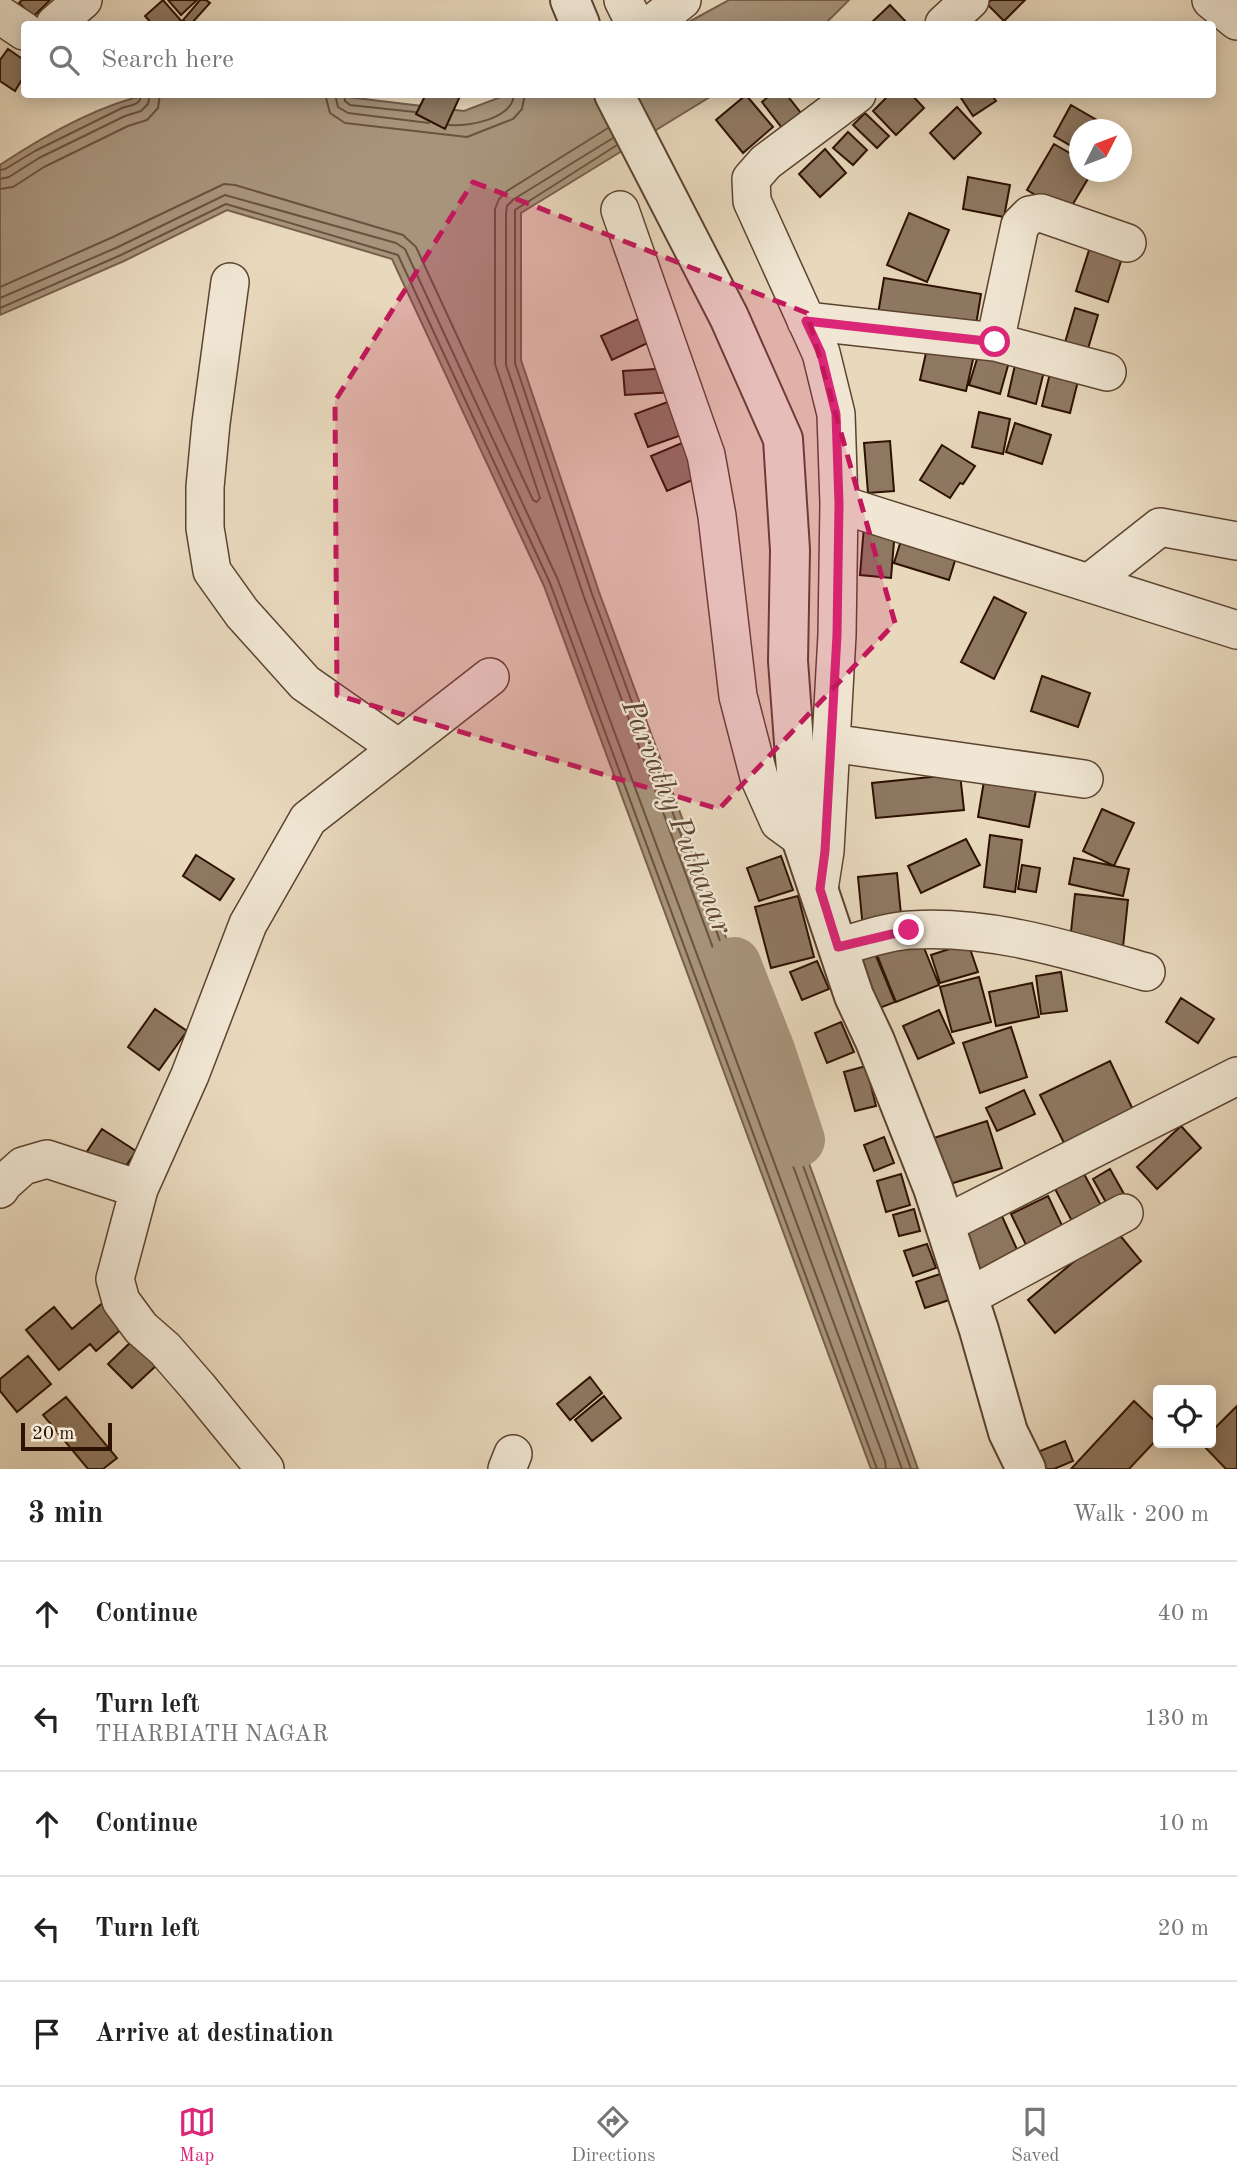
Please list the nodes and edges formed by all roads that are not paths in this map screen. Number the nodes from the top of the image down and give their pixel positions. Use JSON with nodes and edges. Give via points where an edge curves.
{"nodes":[{"id":1,"x":83,"y":0,"type":"edge"},
{"id":2,"x":570,"y":0,"type":"edge"},
{"id":3,"x":623,"y":0,"type":"edge"},
{"id":4,"x":681,"y":0,"type":"edge"},
{"id":5,"x":970,"y":0,"type":"edge"},
{"id":6,"x":1211,"y":0,"type":"edge"},
{"id":7,"x":0,"y":15,"type":"edge"},
{"id":8,"x":58,"y":21,"type":"edge"},
{"id":9,"x":579,"y":21,"type":"edge"},
{"id":10,"x":634,"y":21,"type":"edge"},
{"id":11,"x":656,"y":21,"type":"edge"},
{"id":12,"x":947,"y":21,"type":"edge"},
{"id":13,"x":1237,"y":21,"type":"edge"},
{"id":14,"x":21,"y":29,"type":"edge"},
{"id":15,"x":616,"y":98,"type":"edge"},
{"id":16,"x":852,"y":98,"type":"edge"},
{"id":17,"x":620,"y":210,"type":"dead end"},
{"id":18,"x":1127,"y":243,"type":"dead end"},
{"id":19,"x":229,"y":282,"type":"dead end"},
{"id":20,"x":806,"y":321,"type":"junction"},
{"id":21,"x":995,"y":342,"type":"junction"},
{"id":22,"x":1107,"y":372,"type":"dead end"},
{"id":23,"x":839,"y":504,"type":"junction"},
{"id":24,"x":1237,"y":541,"type":"edge"},
{"id":25,"x":1089,"y":583,"type":"junction"},
{"id":26,"x":1237,"y":630,"type":"edge"},
{"id":27,"x":490,"y":677,"type":"dead end"},
{"id":28,"x":831,"y":743,"type":"junction"},
{"id":29,"x":398,"y":748,"type":"junction"},
{"id":30,"x":1083,"y":779,"type":"dead end"},
{"id":31,"x":801,"y":838,"type":"junction"},
{"id":32,"x":820,"y":889,"type":"junction"},
{"id":33,"x":838,"y":947,"type":"junction"},
{"id":34,"x":1146,"y":972,"type":"dead end"},
{"id":35,"x":1237,"y":1076,"type":"edge"},
{"id":36,"x":0,"y":1189,"type":"edge"},
{"id":37,"x":139,"y":1189,"type":"junction"},
{"id":38,"x":1124,"y":1213,"type":"dead end"},
{"id":39,"x":944,"y":1224,"type":"junction"},
{"id":40,"x":968,"y":1297,"type":"junction"},
{"id":41,"x":257,"y":1467,"type":"edge"},
{"id":42,"x":1026,"y":1469,"type":"edge"}],
"edges":[{"from":1,"to":8,"type":"street"},
{"from":2,"to":9,"type":"street"},
{"from":3,"to":10,"type":"street"},
{"from":4,"to":11,"type":"street"},
{"from":5,"to":12,"type":"street"},
{"from":6,"to":13,"type":"street"},
{"from":7,"to":14,"type":"street"},
{"from":15,"to":31,"type":"street","via":[[729,317],[783,439],[790,550],[788,661]]},
{"from":16,"to":20,"type":"street","via":[[766,162],[751,179],[752,201]]},
{"from":17,"to":31,"type":"street","via":[[706,455],[738,696],[759,777],[779,822]]},
{"from":18,"to":21,"type":"street","via":[[1041,213],[1030,215],[1020,225]]},
{"from":19,"to":29,"type":"street","via":[[205,487],[212,571],[242,613],[305,683]]},
{"from":20,"to":21,"type":"street"},
{"from":20,"to":23,"type":"street","via":[[821,353],[836,414]]},
{"from":21,"to":22,"type":"street"},
{"from":23,"to":25,"type":"street"},
{"from":23,"to":28,"type":"street"},
{"from":24,"to":25,"type":"street","via":[[1160,527]]},
{"from":25,"to":26,"type":"street"},
{"from":27,"to":29,"type":"street"},
{"from":28,"to":30,"type":"street"},
{"from":28,"to":32,"type":"street"},
{"from":29,"to":37,"type":"street","via":[[309,819],[248,924],[190,1075]]},
{"from":31,"to":32,"type":"street"},
{"from":32,"to":33,"type":"street"},
{"from":33,"to":34,"type":"street","via":[[909,930],[975,931],[1035,940]]},
{"from":33,"to":39,"type":"street"},
{"from":35,"to":39,"type":"street"},
{"from":36,"to":37,"type":"street","via":[[23,1166],[47,1159]]},
{"from":37,"to":41,"type":"street","via":[[115,1279],[121,1301],[198,1387]]},
{"from":38,"to":40,"type":"street"},
{"from":39,"to":40,"type":"street"},
{"from":40,"to":42,"type":"street","via":[[1009,1432]]}]}
